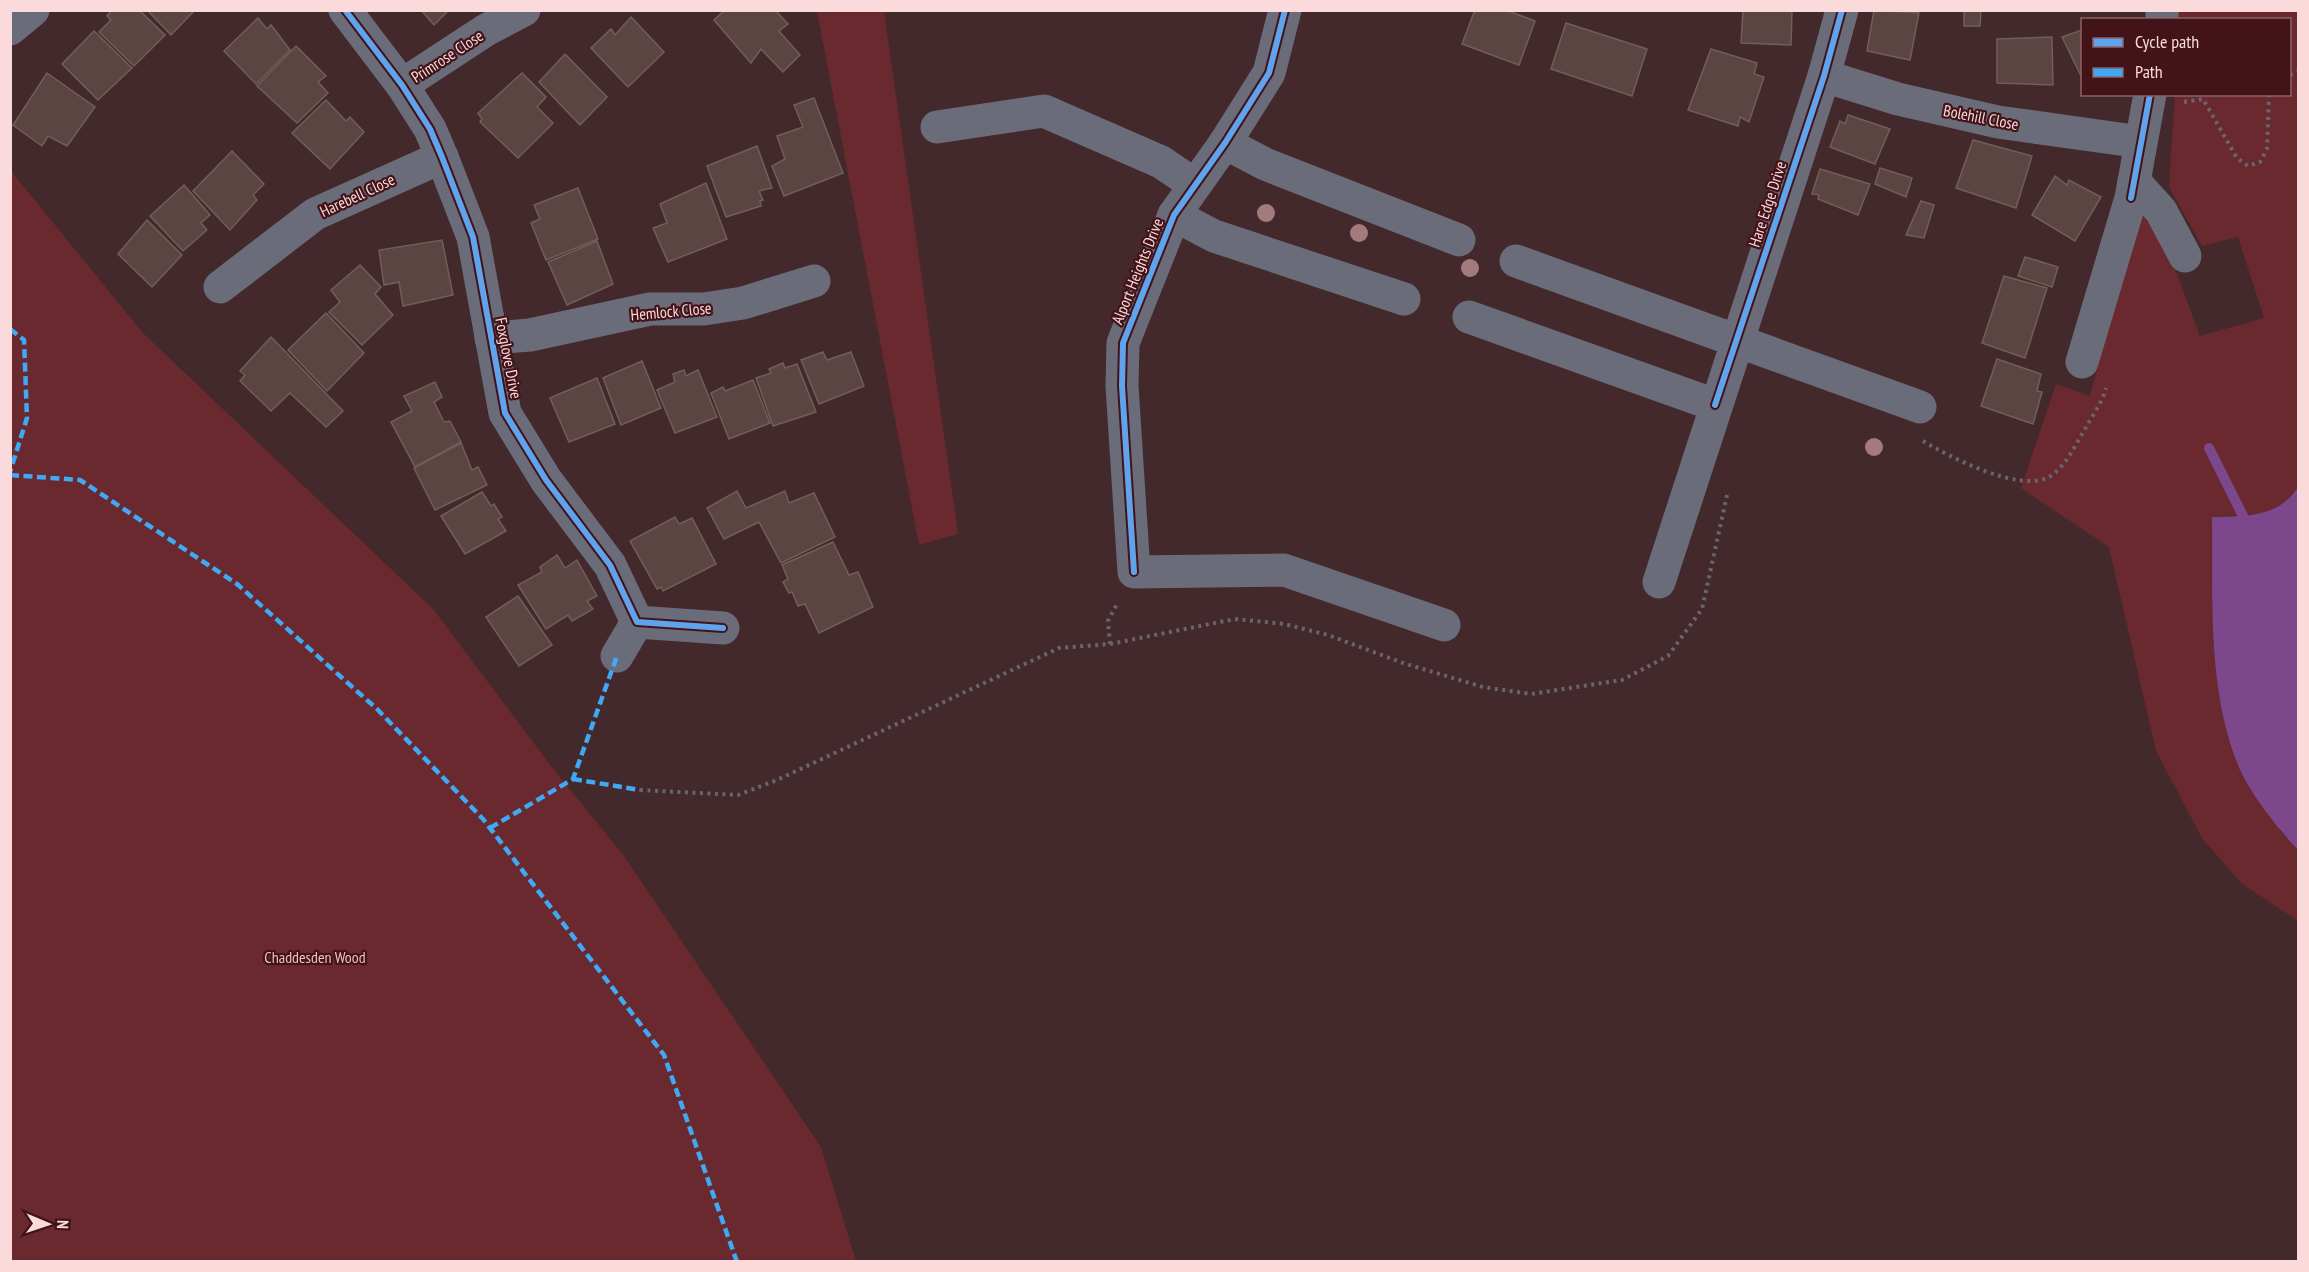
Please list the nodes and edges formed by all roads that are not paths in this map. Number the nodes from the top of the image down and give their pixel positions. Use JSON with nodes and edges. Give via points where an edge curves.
{"nodes":[{"id":1,"x":33,"y":10,"type":"edge"},
{"id":2,"x":345,"y":10,"type":"edge"},
{"id":3,"x":525,"y":10,"type":"edge"},
{"id":4,"x":1285,"y":10,"type":"edge"},
{"id":5,"x":1842,"y":10,"type":"edge"},
{"id":6,"x":10,"y":29,"type":"edge"},
{"id":7,"x":1824,"y":75,"type":"junction"},
{"id":8,"x":402,"y":85,"type":"junction"},
{"id":9,"x":2165,"y":98,"type":"edge"},
{"id":10,"x":937,"y":127,"type":"dead end"},
{"id":11,"x":2141,"y":142,"type":"junction"},
{"id":12,"x":1225,"y":143,"type":"junction"},
{"id":13,"x":442,"y":157,"type":"junction"},
{"id":14,"x":1195,"y":185,"type":"junction"},
{"id":15,"x":2133,"y":189,"type":"junction"},
{"id":16,"x":1174,"y":215,"type":"junction"},
{"id":17,"x":1459,"y":240,"type":"dead end"},
{"id":18,"x":2185,"y":256,"type":"dead end"},
{"id":19,"x":1516,"y":261,"type":"dead end"},
{"id":20,"x":814,"y":281,"type":"dead end"},
{"id":21,"x":220,"y":287,"type":"dead end"},
{"id":22,"x":1404,"y":299,"type":"dead end"},
{"id":23,"x":1468,"y":317,"type":"dead end"},
{"id":24,"x":491,"y":338,"type":"junction"},
{"id":25,"x":1737,"y":340,"type":"junction"},
{"id":26,"x":2082,"y":362,"type":"dead end"},
{"id":27,"x":1715,"y":405,"type":"junction"},
{"id":28,"x":1918,"y":422,"type":"road end"},
{"id":29,"x":1659,"y":582,"type":"dead end"},
{"id":30,"x":637,"y":622,"type":"junction"},
{"id":31,"x":1444,"y":625,"type":"dead end"},
{"id":32,"x":723,"y":628,"type":"dead end"},
{"id":33,"x":617,"y":657,"type":"dead end"}],
"edges":[{"from":1,"to":6,"type":"street"},
{"from":2,"to":8,"type":"street","name":"Foxglove Drive"},
{"from":3,"to":8,"type":"street","name":"Primrose Close","via":[[486,30]]},
{"from":4,"to":12,"type":"street","name":"Alport Heights Drive","via":[[1269,74]]},
{"from":5,"to":7,"type":"street","name":"Hare Edge Drive"},
{"from":7,"to":11,"type":"street","name":"Bolehill Close","via":[[1898,99],[1998,122]]},
{"from":7,"to":25,"type":"street","name":"Hare Edge Drive"},
{"from":8,"to":13,"type":"street","name":"Foxglove Drive","via":[[430,129]]},
{"from":9,"to":11,"type":"street"},
{"from":10,"to":14,"type":"street","via":[[1044,111],[1161,162]]},
{"from":11,"to":15,"type":"street"},
{"from":12,"to":14,"type":"street","name":"Alport Heights Drive"},
{"from":12,"to":17,"type":"street","via":[[1265,164]]},
{"from":13,"to":21,"type":"street","name":"Harebell Close","via":[[315,214]]},
{"from":13,"to":24,"type":"street","name":"Foxglove Drive","via":[[473,237]]},
{"from":14,"to":16,"type":"street","name":"Alport Heights Drive"},
{"from":15,"to":18,"type":"street","via":[[2161,211]]},
{"from":15,"to":26,"type":"street"},
{"from":16,"to":22,"type":"street","via":[[1214,236]]},
{"from":16,"to":31,"type":"street","name":"Alport Heights Drive","via":[[1123,343],[1122,386],[1134,573],[1284,570]]},
{"from":19,"to":25,"type":"street"},
{"from":20,"to":24,"type":"street","name":"Hemlock Close","via":[[743,303],[704,309],[650,309],[530,335]]},
{"from":23,"to":27,"type":"street"},
{"from":24,"to":30,"type":"street","name":"Foxglove Drive","via":[[506,413],[546,480],[610,565]]},
{"from":25,"to":27,"type":"street","name":"Hare Edge Drive"},
{"from":25,"to":28,"type":"street"},
{"from":27,"to":29,"type":"street","name":"Hare Edge Drive"},
{"from":30,"to":32,"type":"street"},
{"from":30,"to":33,"type":"street"}]}
